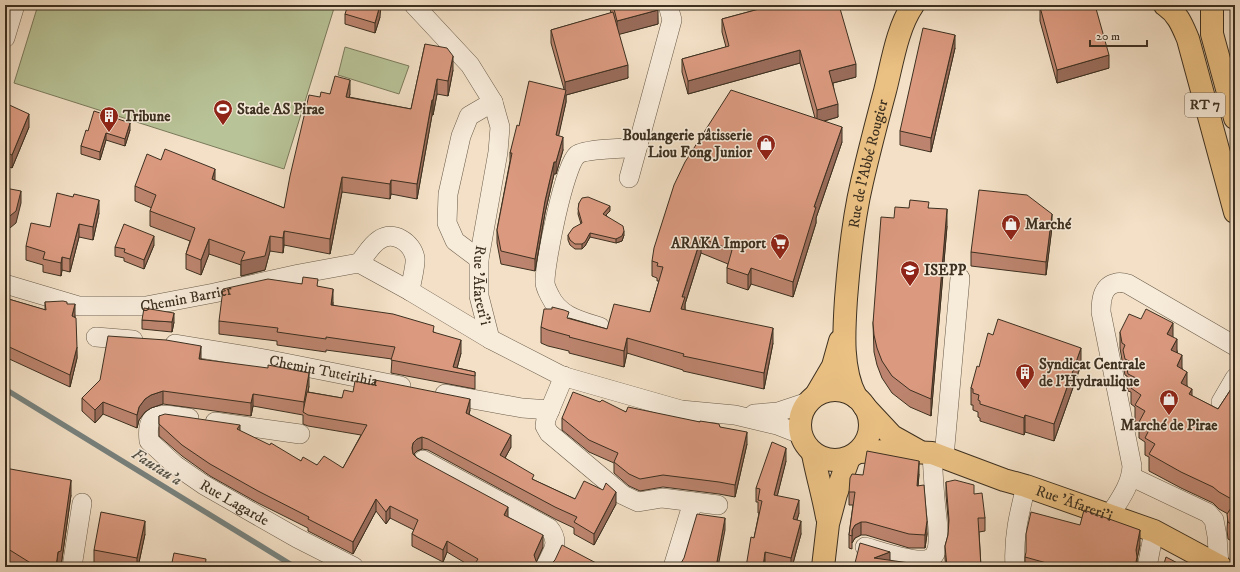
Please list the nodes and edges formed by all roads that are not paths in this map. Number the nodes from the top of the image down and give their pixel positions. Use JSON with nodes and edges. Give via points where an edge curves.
{"nodes":[{"id":1,"x":15,"y":5,"type":"edge"},
{"id":2,"x":414,"y":5,"type":"edge"},
{"id":3,"x":668,"y":5,"type":"edge"},
{"id":4,"x":913,"y":5,"type":"edge"},
{"id":5,"x":1165,"y":5,"type":"edge"},
{"id":6,"x":1212,"y":5,"type":"edge"},
{"id":7,"x":5,"y":38,"type":"edge"},
{"id":8,"x":493,"y":102,"type":"junction"},
{"id":9,"x":1235,"y":118,"type":"edge"},
{"id":10,"x":637,"y":148,"type":"junction"},
{"id":11,"x":629,"y":178,"type":"dead end"},
{"id":12,"x":1235,"y":212,"type":"edge"},
{"id":13,"x":479,"y":259,"type":"junction"},
{"id":14,"x":359,"y":263,"type":"junction"},
{"id":15,"x":960,"y":278,"type":"dead end"},
{"id":16,"x":5,"y":284,"type":"edge"},
{"id":17,"x":410,"y":291,"type":"junction"},
{"id":18,"x":600,"y":327,"type":"edge"},
{"id":19,"x":844,"y":328,"type":"junction"},
{"id":20,"x":96,"y":337,"type":"dead end"},
{"id":21,"x":490,"y":339,"type":"junction"},
{"id":22,"x":1235,"y":346,"type":"edge"},
{"id":23,"x":564,"y":376,"type":"junction"},
{"id":24,"x":1235,"y":378,"type":"edge"},
{"id":25,"x":812,"y":398,"type":"junction"},
{"id":26,"x":860,"y":401,"type":"junction"},
{"id":27,"x":1221,"y":402,"type":"edge"},
{"id":28,"x":550,"y":410,"type":"junction"},
{"id":29,"x":735,"y":415,"type":"junction"},
{"id":30,"x":300,"y":434,"type":"dead end"},
{"id":31,"x":800,"y":434,"type":"junction"},
{"id":32,"x":813,"y":454,"type":"junction"},
{"id":33,"x":854,"y":455,"type":"junction"},
{"id":34,"x":933,"y":455,"type":"junction"},
{"id":35,"x":423,"y":460,"type":"edge"},
{"id":36,"x":1132,"y":477,"type":"junction"},
{"id":37,"x":1026,"y":486,"type":"junction"},
{"id":38,"x":693,"y":502,"type":"junction"},
{"id":39,"x":82,"y":503,"type":"dead end"},
{"id":40,"x":718,"y":505,"type":"dead end"},
{"id":41,"x":1110,"y":515,"type":"junction"},
{"id":42,"x":828,"y":524,"type":"junction"},
{"id":43,"x":1154,"y":531,"type":"junction"},
{"id":44,"x":863,"y":546,"type":"edge"},
{"id":45,"x":1220,"y":566,"type":"edge"},
{"id":46,"x":72,"y":567,"type":"edge"},
{"id":47,"x":354,"y":567,"type":"edge"},
{"id":48,"x":545,"y":567,"type":"edge"},
{"id":49,"x":673,"y":567,"type":"edge"},
{"id":50,"x":823,"y":567,"type":"edge"},
{"id":51,"x":1015,"y":567,"type":"edge"},
{"id":52,"x":1147,"y":567,"type":"edge"}],
"edges":[{"from":1,"to":7,"type":"street"},
{"from":2,"to":8,"type":"street","name":"Rue 'Āfareri'i","via":[[470,65]]},
{"from":3,"to":10,"type":"street","via":[[672,20]]},
{"from":4,"to":19,"type":"main road","name":"Rue de l'Abbé Rougier","via":[[906,14],[862,183],[850,254]]},
{"from":5,"to":12,"type":"main road","number":"RT 7","via":[[1180,20],[1188,39]]},
{"from":6,"to":9,"type":"main road","number":"RT 7","via":[[1212,34]]},
{"from":8,"to":13,"type":"street","name":"Rue 'Āfareri'i","via":[[500,126],[498,152]]},
{"from":8,"to":13,"type":"street","via":[[469,116],[461,136],[448,194],[447,223],[455,241]]},
{"from":10,"to":11,"type":"street"},
{"from":10,"to":18,"type":"street","via":[[584,152],[576,156],[566,176],[546,262],[545,284],[550,298],[557,307],[575,319]]},
{"from":13,"to":21,"type":"street","name":"Rue 'Āfareri'i","via":[[479,296]]},
{"from":14,"to":16,"type":"street","name":"Chemin Barrier","via":[[146,306],[79,306]]},
{"from":14,"to":17,"type":"street"},
{"from":14,"to":17,"type":"street","via":[[380,239],[392,236],[402,239],[410,247],[415,258]]},
{"from":15,"to":34,"type":"street"},
{"from":17,"to":21,"type":"street"},
{"from":19,"to":25,"type":"main road","name":"Rue de l'Abbé Rougier","via":[[833,366]]},
{"from":19,"to":26,"type":"main road","name":"Rue de l'Abbé Rougier","via":[[850,386]]},
{"from":20,"to":28,"type":"street","name":"Chemin Tuteirihia","via":[[156,342],[265,359],[425,391],[522,408]]},
{"from":21,"to":23,"type":"street","name":"Rue 'Āfareri'i"},
{"from":22,"to":36,"type":"street","via":[[1128,284],[1116,282],[1108,287],[1102,297],[1101,312],[1132,466]]},
{"from":23,"to":28,"type":"street"},
{"from":23,"to":29,"type":"street","name":"Rue 'Āfareri'i","via":[[682,410]]},
{"from":24,"to":27,"type":"street"},
{"from":25,"to":26,"type":"main road","via":[[829,390],[843,391]]},
{"from":25,"to":29,"type":"street","name":"Rue 'Āfareri'i","via":[[778,412]]},
{"from":25,"to":31,"type":"main road","via":[[800,417]]},
{"from":26,"to":33,"type":"main road","via":[[869,418],[869,432],[865,444]]},
{"from":26,"to":34,"type":"main road","name":"Rue 'Āfareri'i","via":[[892,436]]},
{"from":28,"to":38,"type":"street","via":[[545,424],[549,434],[623,495],[638,502],[662,498]]},
{"from":29,"to":31,"type":"street","name":"Rue 'Āfareri'i","via":[[777,425]]},
{"from":30,"to":47,"type":"street","name":"Rue Lagarde","via":[[165,415],[157,416],[148,426],[149,441],[175,465],[198,481],[297,538]]},
{"from":31,"to":32,"type":"main road"},
{"from":32,"to":33,"type":"main road","via":[[830,461]]},
{"from":32,"to":42,"type":"main road"},
{"from":33,"to":34,"type":"main road","name":"Rue 'Āfareri'i","via":[[890,451]]},
{"from":33,"to":42,"type":"main road","via":[[836,494]]},
{"from":34,"to":37,"type":"main road","name":"Rue 'Āfareri'i"},
{"from":34,"to":44,"type":"street","via":[[938,542],[931,558],[924,560],[900,557]]},
{"from":35,"to":48,"type":"street","via":[[549,528],[555,535],[555,547]]},
{"from":36,"to":41,"type":"street"},
{"from":36,"to":45,"type":"street","via":[[1208,513],[1214,520]]},
{"from":37,"to":41,"type":"main road","name":"Rue 'Āfareri'i"},
{"from":37,"to":51,"type":"street","via":[[1014,547]]},
{"from":38,"to":40,"type":"street"},
{"from":38,"to":49,"type":"street"},
{"from":39,"to":46,"type":"street"},
{"from":41,"to":43,"type":"main road","name":"Rue 'Āfareri'i"},
{"from":42,"to":50,"type":"main road"},
{"from":43,"to":45,"type":"main road","name":"Rue 'Āfareri'i"},
{"from":43,"to":52,"type":"street"}]}
